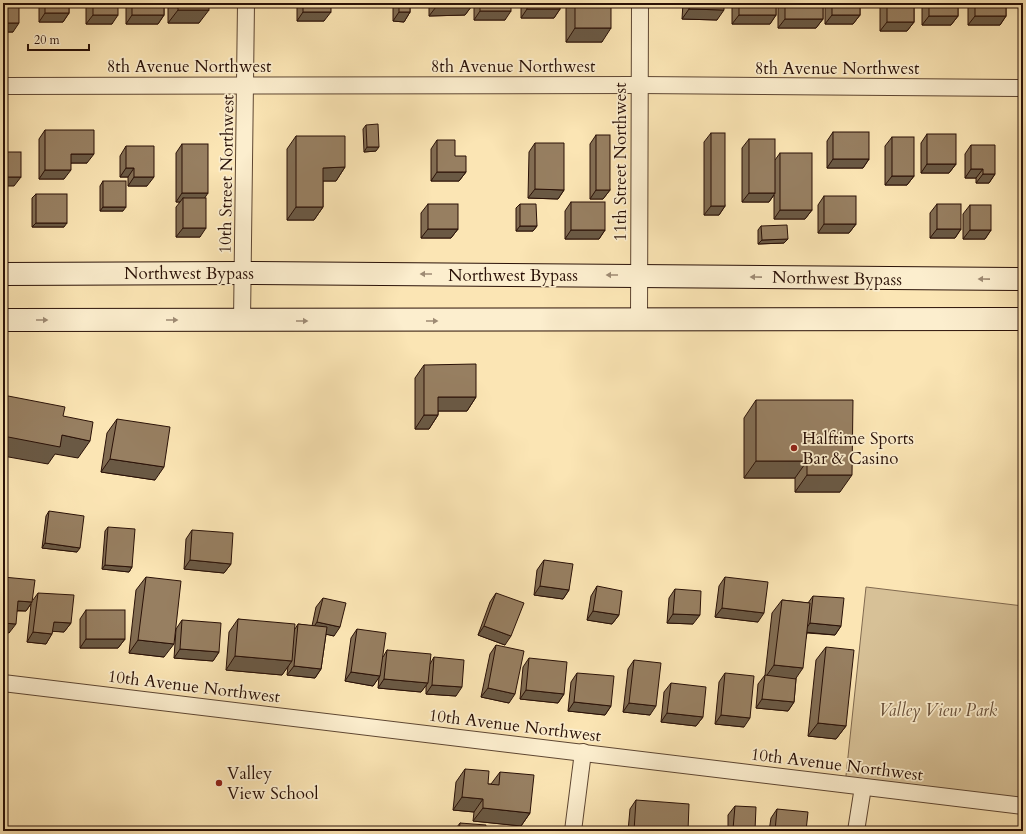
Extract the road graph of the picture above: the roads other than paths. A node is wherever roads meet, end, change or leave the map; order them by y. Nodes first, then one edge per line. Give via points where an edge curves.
1 (246, 3) edge
2 (640, 3) edge
3 (246, 85) junction
4 (3, 86) edge
5 (639, 86) junction
6 (1023, 88) edge
7 (243, 273) junction
8 (3, 274) edge
9 (639, 276) junction
10 (1023, 280) edge
11 (1023, 319) edge
12 (3, 320) edge
13 (242, 321) junction
14 (639, 321) junction
15 (3, 683) edge
16 (582, 752) junction
17 (863, 787) junction
18 (1023, 806) edge
19 (573, 831) edge
20 (856, 831) edge

1 - 3 street, 10th Street Northwest
2 - 5 street, 11th Street Northwest
3 - 4 street, 8th Avenue Northwest
3 - 5 street, 8th Avenue Northwest
3 - 7 street, 10th Street Northwest
5 - 6 street, 8th Avenue Northwest
5 - 9 street, 11th Street Northwest
7 - 8 main road, Northwest Bypass
9 -> 7 main road, Northwest Bypass
7 - 13 street, 10th Street Northwest
10 -> 9 main road, Northwest Bypass
9 - 14 street, 11th Street Northwest
11 - 14 main road
12 -> 13 main road
13 -> 14 main road
15 - 16 street, 10th Avenue Northwest
16 - 17 street, 10th Avenue Northwest
16 - 19 street
17 - 18 street, 10th Avenue Northwest
17 - 20 street

